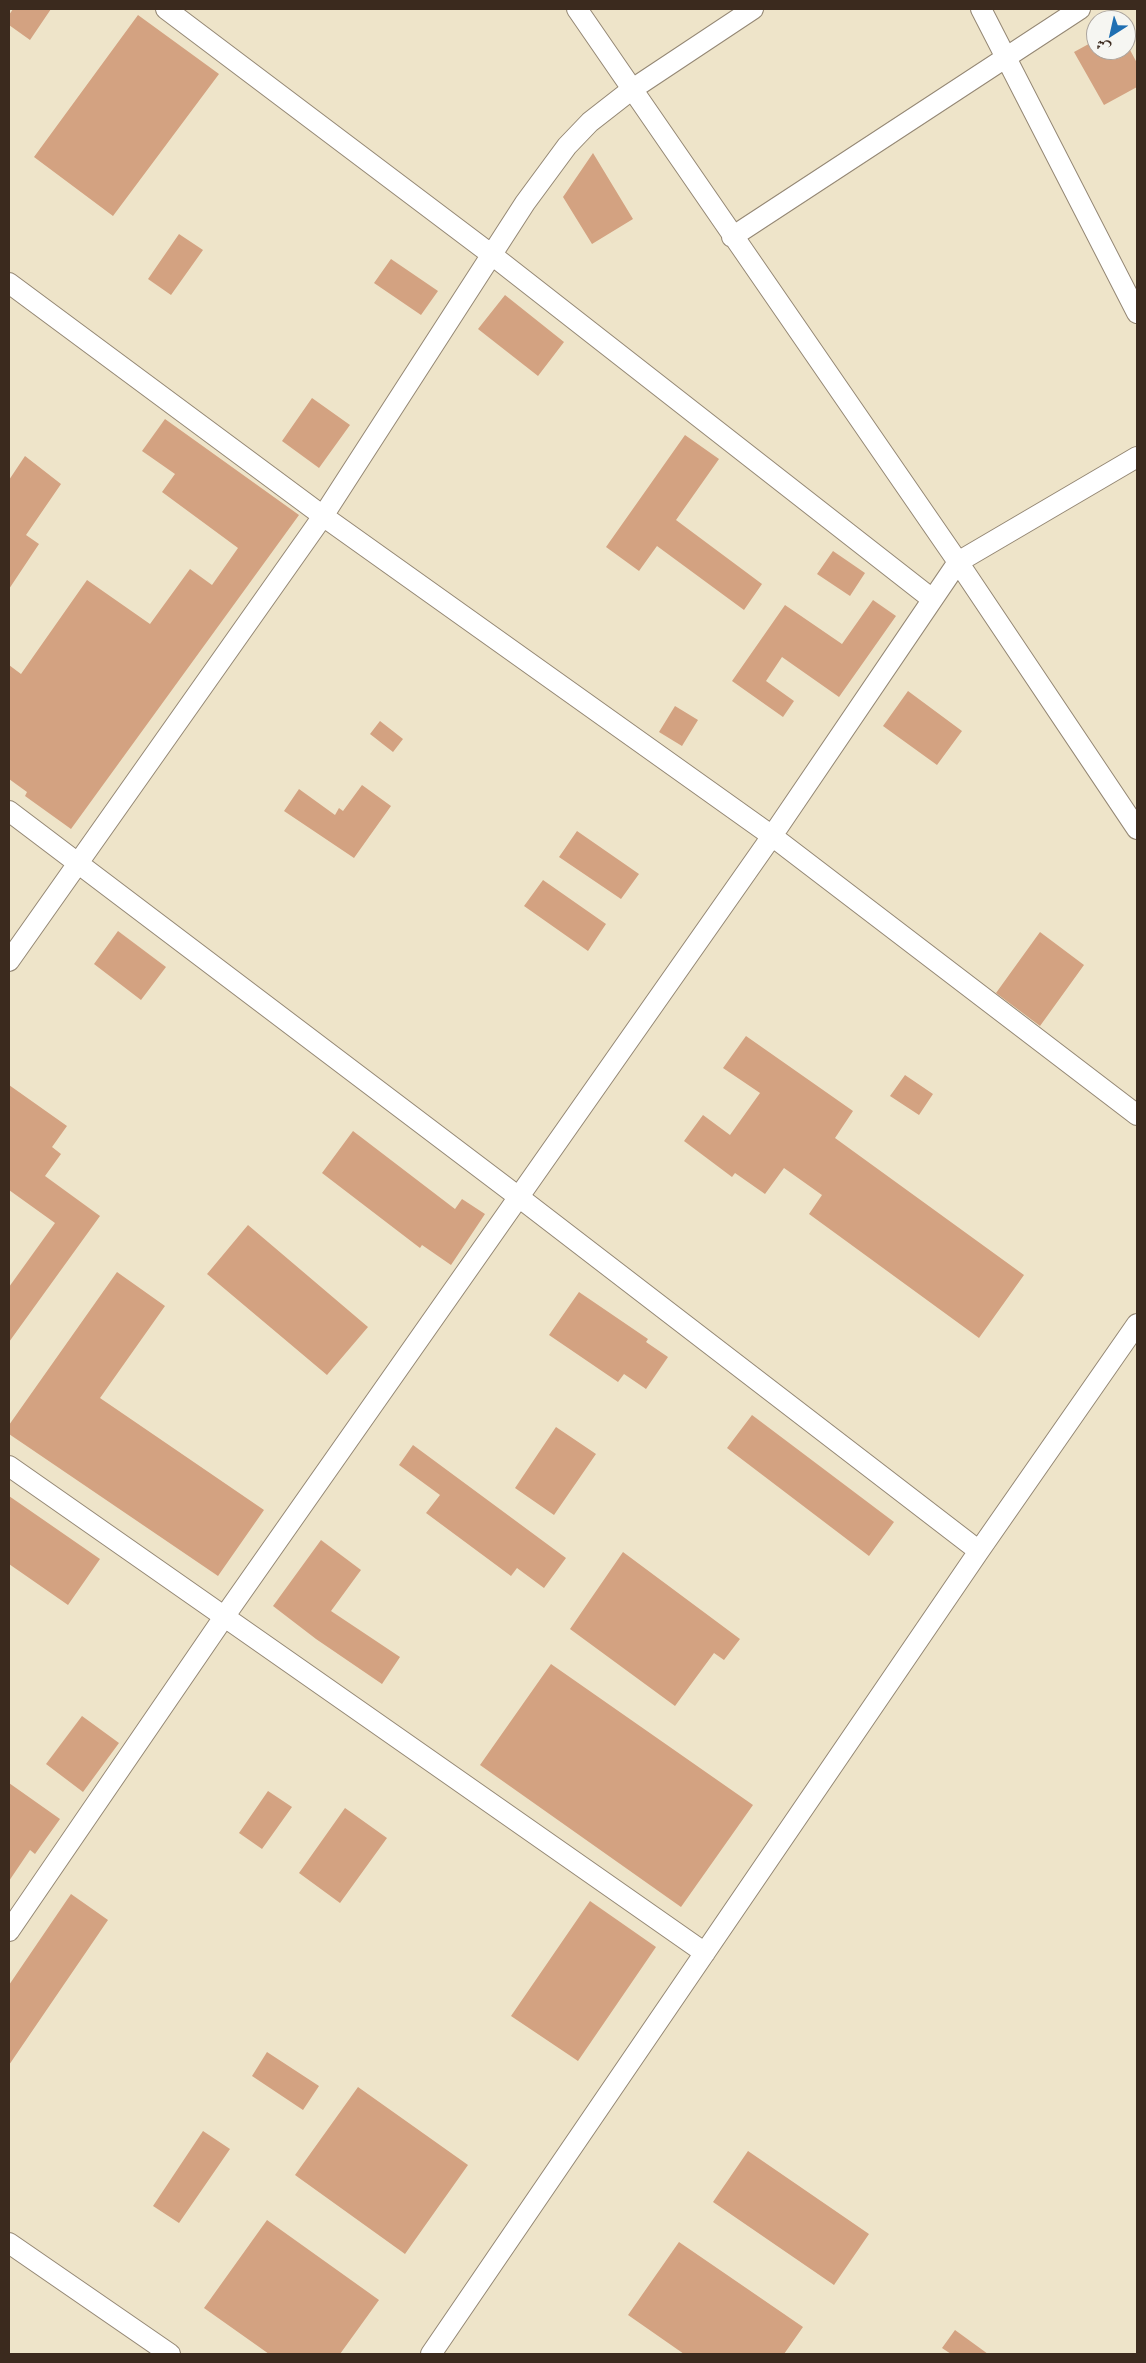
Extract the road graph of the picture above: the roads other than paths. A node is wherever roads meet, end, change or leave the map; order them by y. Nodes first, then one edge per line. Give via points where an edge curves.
1 (166, 9) edge
2 (577, 9) edge
3 (753, 9) edge
4 (981, 9) edge
5 (1080, 9) edge
6 (1006, 58) junction
7 (631, 90) junction
8 (732, 237) junction
9 (492, 255) junction
10 (9, 283) edge
11 (1137, 313) edge
12 (1137, 457) edge
13 (323, 516) junction
14 (958, 562) junction
15 (932, 599) junction
16 (9, 811) edge
17 (1137, 829) edge
18 (772, 836) junction
19 (80, 863) junction
20 (9, 961) edge
21 (1137, 1115) edge
22 (520, 1198) junction
23 (1137, 1324) edge
24 (9, 1466) edge
25 (979, 1551) junction
26 (224, 1616) junction
27 (9, 1931) edge
28 (705, 1953) junction
29 (9, 2243) edge
30 (170, 2354) edge
31 (431, 2354) edge

1 - 9 street
2 - 7 street
3 - 7 street
4 - 6 street
5 - 6 street
6 - 8 street
6 - 11 street
7 - 8 street
7 - 9 street via 590,122 567,146
8 - 14 street
9 - 13 street
9 - 15 street
10 - 13 street
12 - 14 street
13 - 18 street
13 - 19 street
14 - 15 street
14 - 17 street
15 - 18 street
16 - 19 street
18 - 21 street
18 - 22 street
19 - 20 street
19 - 22 street
22 - 25 street
22 - 26 street
23 - 25 street
24 - 26 street
25 - 28 street
26 - 27 street
26 - 28 street
28 - 31 street
29 - 30 street

